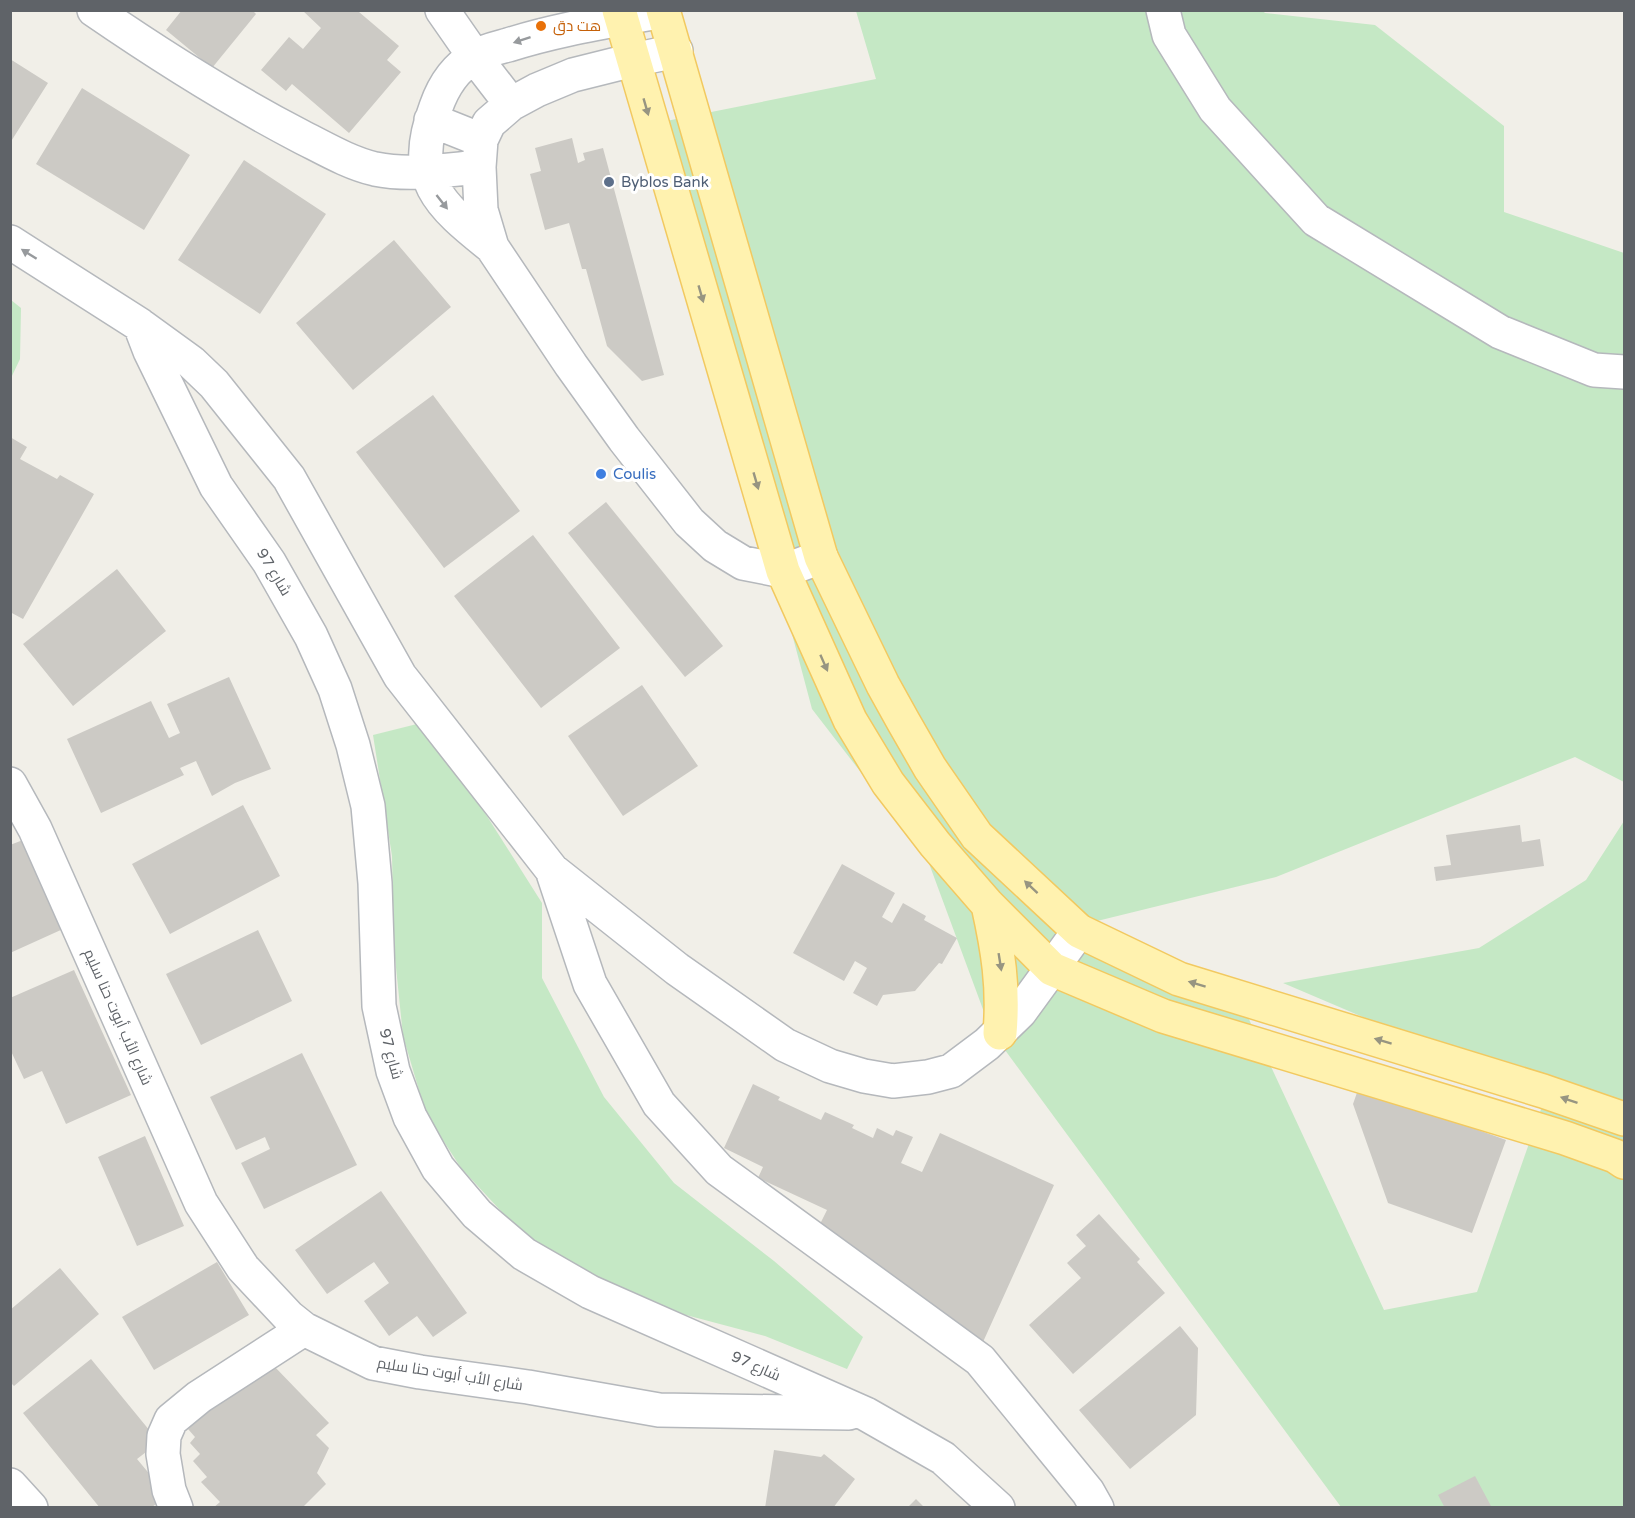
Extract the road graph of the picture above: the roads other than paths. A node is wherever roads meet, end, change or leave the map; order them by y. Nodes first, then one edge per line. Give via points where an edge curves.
1 (94, 10) edge
2 (442, 10) edge
3 (1163, 10) edge
4 (663, 11) edge
5 (620, 15) edge
6 (558, 32) junction
7 (676, 51) junction
8 (474, 57) junction
9 (633, 60) junction
10 (573, 75) junction
11 (511, 104) junction
12 (431, 120) junction
13 (480, 154) junction
14 (428, 171) junction
15 (10, 242) edge
16 (492, 247) junction
17 (10, 268) edge
18 (145, 338) junction
19 (1624, 372) edge
20 (821, 557) junction
21 (783, 571) junction
22 (10, 784) edge
23 (552, 870) junction
24 (988, 905) junction
25 (1079, 931) junction
26 (1052, 969) junction
27 (1000, 1033) junction
28 (1624, 1119) edge
29 (1624, 1162) edge
30 (304, 1329) junction
31 (866, 1414) junction
32 (176, 1508) edge
33 (998, 1508) edge
34 (1097, 1508) edge

1 - 14 street via 216,90 331,151 374,169
2 - 8 street
3 - 19 street via 1169,35 1215,109 1316,220 1500,332 1594,370
4 - 5 street
4 - 7 main road
5 - 6 street
5 - 9 main road
6 -> 8 street
6 - 10 street
7 - 9 street
7 - 20 main road
8 - 11 street
8 - 12 street via 441,92
9 - 10 street
9 -> 21 main road
10 - 11 street
11 - 13 street via 489,123
12 - 13 street
12 - 14 street via 426,143
13 - 14 street
13 - 16 street via 481,210
14 -> 16 street via 435,193 455,218
18 -> 15 street
16 - 21 street via 624,439 689,522 715,546 743,563
17 - 18 street
18 - 23 street via 214,384 289,478 400,676
18 - 31 street, شارع 97 via 216,486 269,562 311,636 335,689 354,745 368,806 379,1006 393,1071 410,1117 438,1168 477,1214 524,1254 590,1292
20 - 21 street
25 -> 20 main road via 976,836 930,768 893,703
21 -> 24 main road via 850,720 882,774 934,844
22 - 30 street, شارع الأب أبوت حنا سليم via 35,829 201,1203 243,1268
23 - 27 street via 677,969 785,1045 830,1066 893,1081 928,1077 951,1071
23 - 34 street via 590,984 659,1104 719,1170 980,1360
24 - 26 main road
24 -> 27 main road via 1001,973
25 - 26 street
28 -> 25 main road via 1179,979
26 - 27 street
26 - 29 main road via 1163,1016 1565,1138
30 - 31 street, شارع الأب أبوت حنا سليم via 373,1363 659,1410
30 - 32 street via 199,1396 171,1420 164,1436 163,1454
31 - 33 street, شارع 97 via 944,1458

